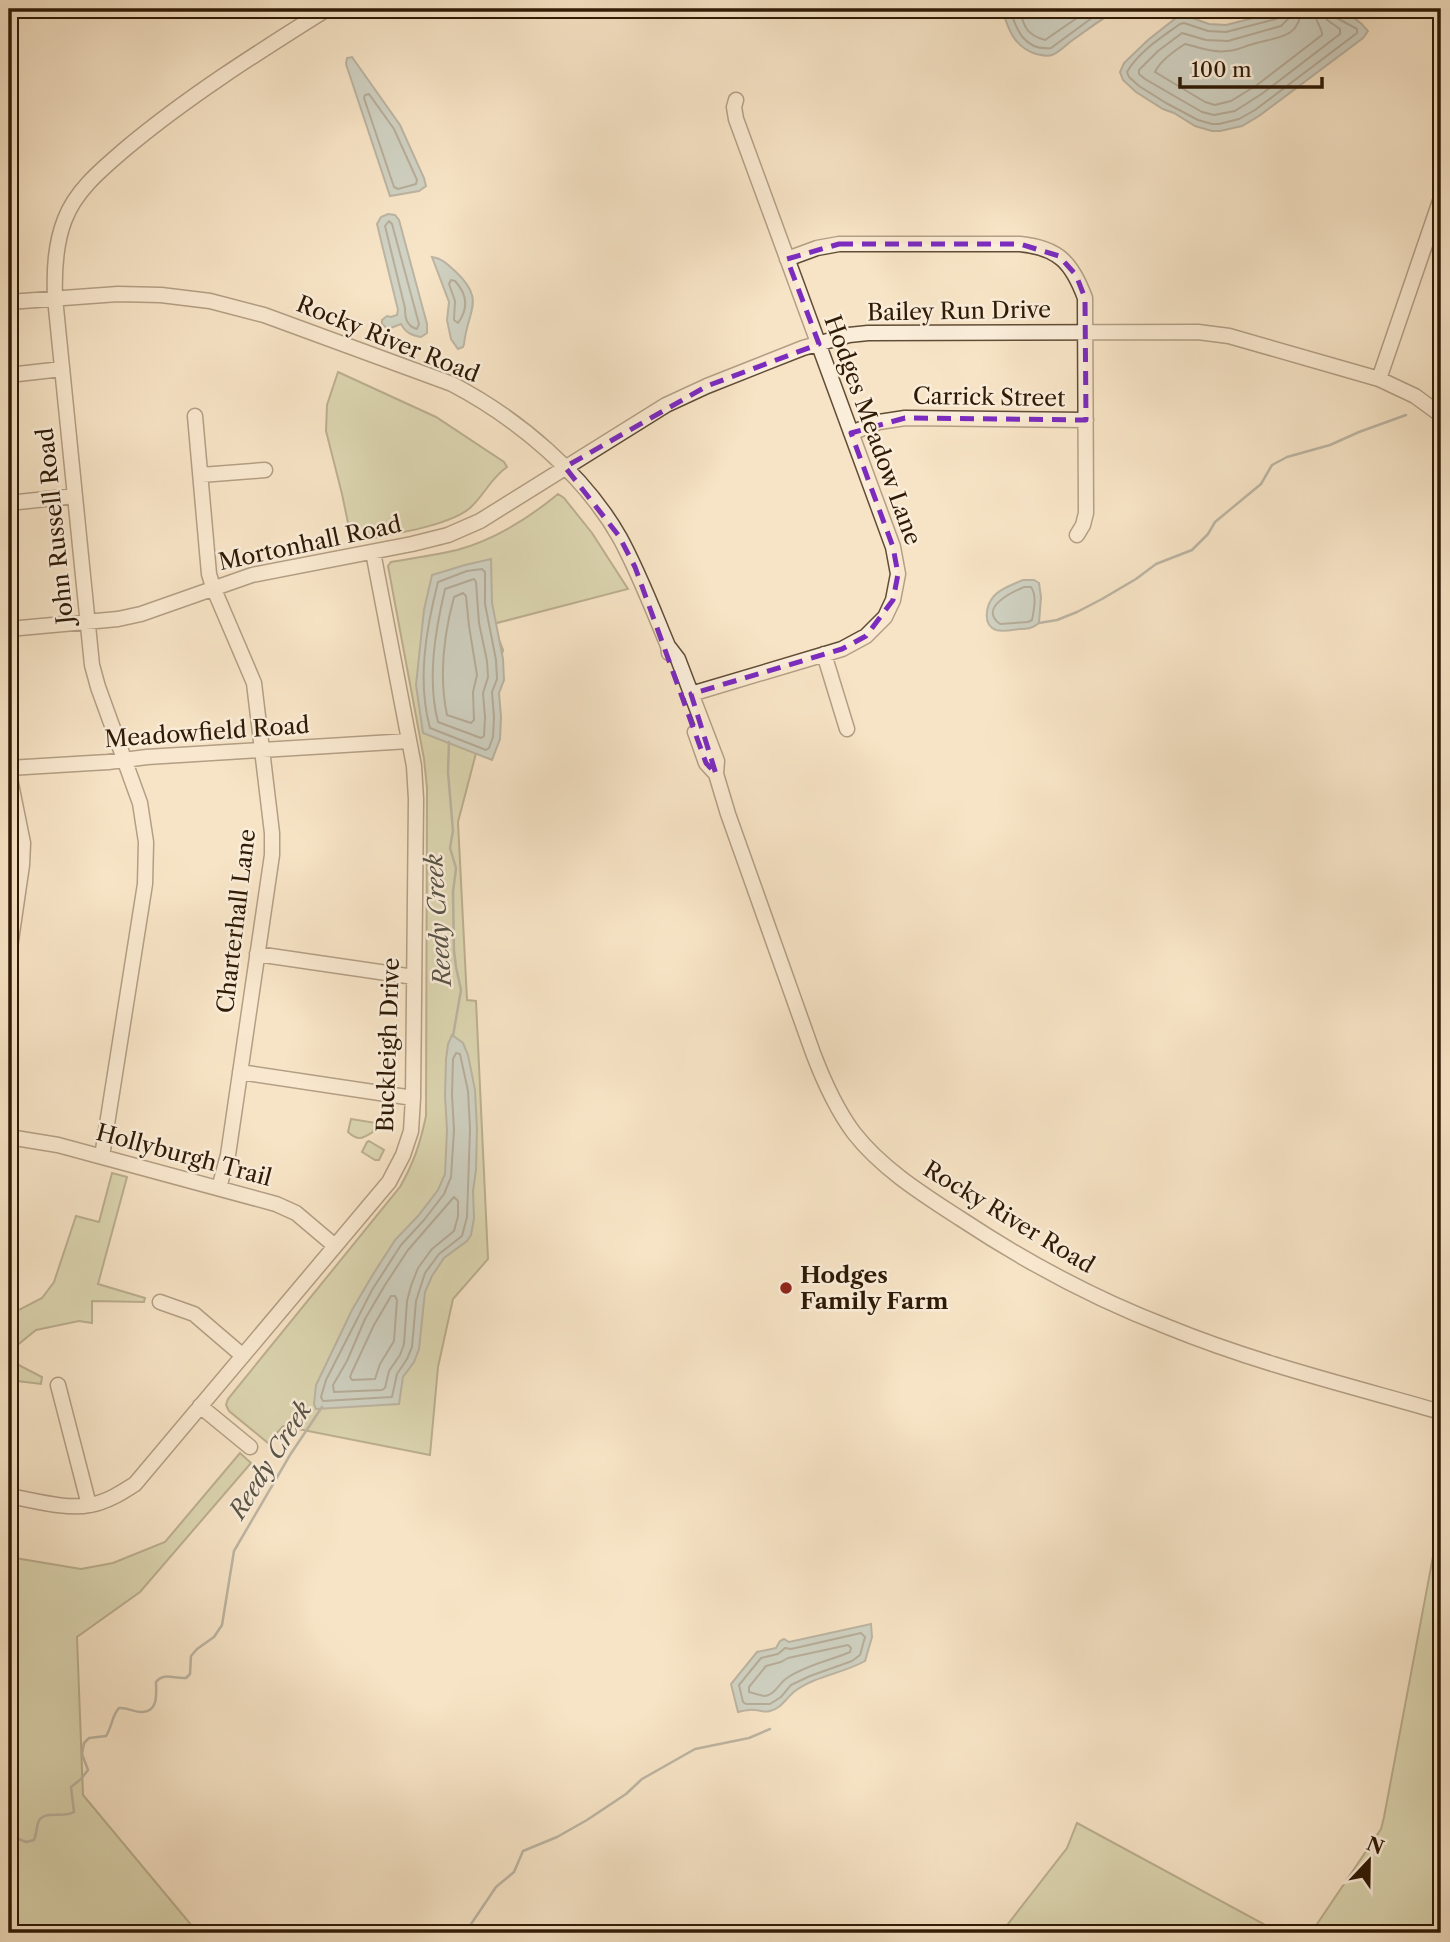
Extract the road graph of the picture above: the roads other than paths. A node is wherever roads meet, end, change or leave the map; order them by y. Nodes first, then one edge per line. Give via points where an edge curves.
1 (327, 9) edge
2 (736, 100) dead end
3 (1441, 198) edge
4 (787, 259) junction
5 (55, 298) junction
6 (9, 302) edge
7 (1086, 332) junction
8 (819, 344) junction
9 (62, 369) junction
10 (9, 375) edge
11 (1379, 379) junction
12 (195, 415) dead end
13 (1441, 415) edge
14 (1086, 420) junction
15 (851, 433) junction
16 (565, 467) junction
17 (265, 470) dead end
18 (201, 475) junction
19 (75, 496) junction
20 (9, 503) edge
21 (1077, 535) dead end
22 (373, 552) junction
23 (213, 587) junction
24 (88, 622) junction
25 (9, 629) edge
26 (668, 646) junction
27 (824, 654) junction
28 (691, 694) junction
29 (847, 729) dead end
30 (409, 741) junction
31 (261, 750) junction
32 (124, 760) junction
33 (9, 768) edge
34 (9, 774) edge
35 (716, 774) junction
36 (9, 954) edge
37 (257, 954) junction
38 (414, 977) junction
39 (240, 1072) junction
40 (413, 1098) junction
41 (9, 1137) edge
42 (102, 1156) junction
43 (219, 1188) junction
44 (335, 1246) junction
45 (160, 1302) dead end
46 (243, 1356) junction
47 (58, 1385) dead end
48 (200, 1406) junction
49 (1441, 1412) edge
50 (250, 1447) dead end
51 (9, 1496) edge
52 (89, 1505) junction

1 - 5 street, John Russell Road via 191,97 89,182 65,218 54,264
2 - 4 street, Hodges Meadow Lane via 736,119
3 - 11 street
4 - 7 street via 839,244 1037,246 1059,256 1076,275 1085,298
4 - 8 street, Hodges Meadow Lane
5 - 6 street, Rocky River Road
5 - 9 street, John Russell Road
5 - 16 street, Rocky River Road via 118,294 186,297 238,306 452,384 509,418
7 - 8 street, Bailey Run Drive via 868,333
7 - 11 street, Bailey Run Drive via 1229,336
7 - 14 street
8 - 15 street, Hodges Meadow Lane
8 - 16 street, Bailey Run Drive via 666,405
9 - 10 street
9 - 19 street, John Russell Road
11 - 13 street, Bailey Run Drive
12 - 18 street, Charterhall Lane
14 - 15 street, Carrick Street via 905,418
14 - 21 street via 1086,513
15 - 27 street, Hodges Meadow Lane via 893,547 898,574 885,617 866,636
16 - 22 street, Mortonhall Road via 480,522 448,535
16 - 26 street, Rocky River Road via 619,536
17 - 18 street
18 - 23 street, Charterhall Lane
19 - 20 street
19 - 24 street, John Russell Road
22 - 23 street, Mortonhall Road
22 - 30 street, Buckleigh Drive
23 - 24 street, Mortonhall Road via 141,614
23 - 31 street, Charterhall Lane via 254,683
24 - 25 street, Mortonhall Road
24 - 32 street, John Russell Road via 95,676
26 - 28 street, Rocky River Road
26 - 35 street, Rocky River Road via 706,763
27 - 28 street, Hodges Meadow Lane
27 - 29 street
28 - 35 street, Rocky River Road via 716,761
30 - 31 street, Meadowfield Road
30 - 38 street, Buckleigh Drive via 416,799
31 - 32 street, Meadowfield Road
31 - 37 street, Charterhall Lane via 272,856
32 - 33 street, Meadowfield Road
32 - 42 street, John Russell Road via 140,803 146,842 145,884
34 - 36 street via 23,843
35 - 49 street, Rocky River Road via 828,1091 855,1134 886,1166 1014,1252 1113,1303 1266,1362
37 - 38 street
37 - 39 street, Charterhall Lane
38 - 40 street, Buckleigh Drive
39 - 40 street
39 - 43 street, Charterhall Lane
40 - 44 street, Buckleigh Drive via 404,1155 389,1182
41 - 42 street, Hollyburgh Trail
42 - 43 street, Hollyburgh Trail
43 - 44 street, Hollyburgh Trail via 296,1213
44 - 46 street, Buckleigh Drive
45 - 46 street via 194,1314
46 - 48 street, Buckleigh Drive
47 - 52 street
48 - 50 street
48 - 52 street, Buckleigh Drive via 135,1484
51 - 52 street, Buckleigh Drive

